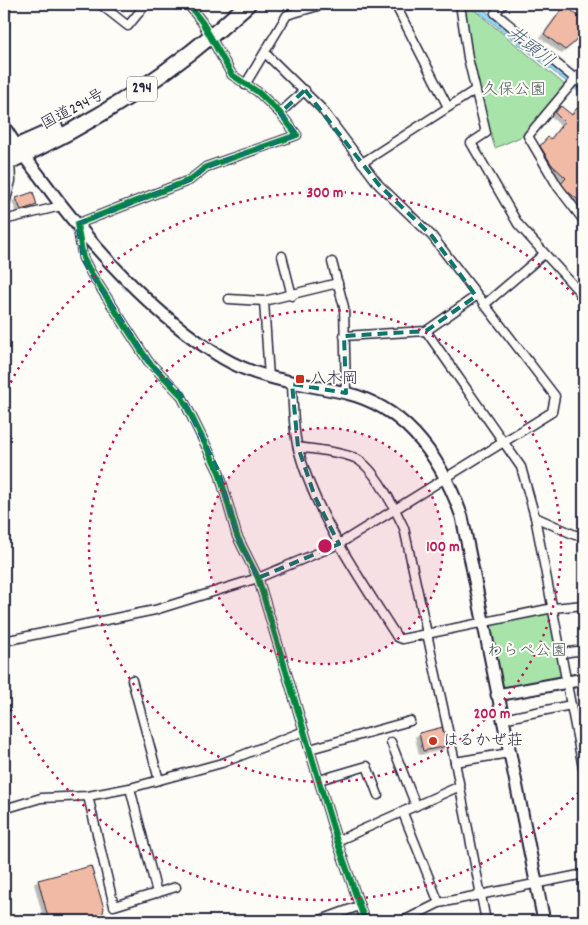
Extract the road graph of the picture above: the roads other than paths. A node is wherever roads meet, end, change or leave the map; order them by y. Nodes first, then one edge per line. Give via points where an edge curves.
1 (6, 4) edge
2 (100, 4) edge
3 (146, 4) edge
4 (188, 4) edge
5 (234, 4) edge
6 (248, 4) edge
7 (324, 4) edge
8 (395, 4) edge
9 (460, 4) edge
10 (503, 4) edge
11 (4, 28) edge
12 (209, 34) junction
13 (264, 52) junction
14 (584, 69) edge
15 (576, 79) junction
16 (245, 85) junction
17 (584, 86) edge
18 (305, 90) junction
19 (475, 90) junction
20 (448, 107) junction
21 (280, 113) junction
22 (4, 126) edge
23 (12, 156) edge
24 (362, 163) junction
25 (61, 206) junction
26 (4, 207) edge
27 (4, 220) edge
28 (584, 221) edge
29 (76, 224) junction
30 (544, 254) junction
31 (282, 256) dead end
32 (332, 262) dead end
33 (338, 284) junction
34 (292, 296) junction
35 (476, 296) junction
36 (584, 297) edge
37 (229, 299) dead end
38 (264, 301) junction
39 (484, 305) junction
40 (426, 331) junction
41 (344, 336) junction
42 (269, 378) junction
43 (292, 384) junction
44 (346, 393) junction
45 (505, 442) junction
46 (298, 447) junction
47 (444, 479) junction
48 (396, 509) junction
49 (535, 517) junction
50 (584, 535) edge
51 (339, 544) junction
52 (258, 578) junction
53 (584, 605) edge
54 (553, 608) junction
55 (484, 622) junction
56 (427, 634) junction
57 (4, 641) edge
58 (584, 650) edge
59 (562, 653) junction
60 (584, 679) edge
61 (132, 680) dead end
62 (567, 682) junction
63 (497, 695) junction
64 (571, 705) junction
65 (502, 719) junction
66 (410, 721) dead end
67 (304, 731) junction
68 (391, 742) dead end
69 (310, 749) junction
70 (509, 753) junction
71 (455, 762) junction
72 (584, 773) edge
73 (159, 780) junction
74 (319, 780) junction
75 (460, 786) junction
76 (130, 788) junction
77 (378, 795) dead end
78 (88, 796) junction
79 (416, 806) junction
80 (4, 810) edge
81 (403, 813) junction
82 (337, 841) junction
83 (584, 874) edge
84 (536, 883) junction
85 (176, 887) dead end
86 (156, 893) junction
87 (480, 895) junction
88 (439, 903) junction
89 (359, 906) junction
90 (318, 921) edge
91 (365, 921) edge
92 (402, 921) edge
93 (486, 921) edge
94 (544, 921) edge

1 - 11 street
2 - 3 street via 128,26
4 - 12 street
5 - 12 highway, 国道294号 / 294
6 - 12 highway, 国道294号 / 294
7 - 13 street via 287,15
8 - 20 street
9 - 19 street
10 - 15 street via 495,13
12 - 16 street via 232,76
12 - 23 highway, 国道294号 / 294 via 115,107
13 - 16 street
13 - 18 street
14 - 15 street
15 - 17 street
15 - 28 street via 528,136 558,187
16 - 21 street via 258,92
18 - 21 street
18 - 24 street
19 - 20 street
19 - 30 street via 486,133 471,143 518,224
20 - 24 street
21 - 29 street via 297,136 206,167 190,180
22 - 23 street
23 - 25 street
23 - 26 street
24 - 35 street via 379,185 432,236
25 - 27 street
25 - 29 street
29 - 42 street via 143,297 174,325 243,369
29 - 52 street via 83,258 90,273 148,361 185,404 219,472 237,536
30 - 36 street
30 - 39 street
31 - 34 street
32 - 33 street
33 - 34 street
33 - 41 street via 344,307
34 - 38 street
35 - 39 street
35 - 40 street
37 - 38 street
38 - 42 street
39 - 45 street via 555,396 552,412
40 - 41 street
40 - 45 street
41 - 44 street
42 - 43 street
43 - 44 street
43 - 46 street
44 - 47 street via 381,405 406,423 427,449
45 - 47 street
45 - 49 street via 521,467
46 - 48 street via 357,459 371,471
46 - 51 street via 315,497
47 - 48 street
47 - 55 street via 462,518
48 - 51 street
48 - 56 street via 408,542
49 - 50 street via 575,535
49 - 54 street
51 - 52 street
51 - 56 street via 397,637
52 - 57 street via 155,610
52 - 67 street
53 - 54 street
54 - 55 street
54 - 59 street
55 - 56 street
55 - 63 street
56 - 71 street
58 - 59 street
59 - 62 street
60 - 62 street
61 - 73 street
62 - 63 street
62 - 64 street
63 - 65 street
64 - 65 street
64 - 72 street
65 - 70 street
66 - 69 street
67 - 69 street
67 - 73 street via 222,762
68 - 79 street
69 - 74 street
70 - 71 street
70 - 84 street
71 - 75 street
73 - 76 street
74 - 77 street via 367,766
74 - 82 street
75 - 79 street
75 - 87 street
76 - 78 street
76 - 86 street
78 - 80 street via 41,798
78 - 86 street via 114,906
79 - 81 street
81 - 82 street
81 - 88 street
82 - 89 street
83 - 84 street
84 - 87 street
84 - 94 street
85 - 86 street
87 - 88 street
87 - 93 street
88 - 92 street
89 - 90 street
89 - 91 street

